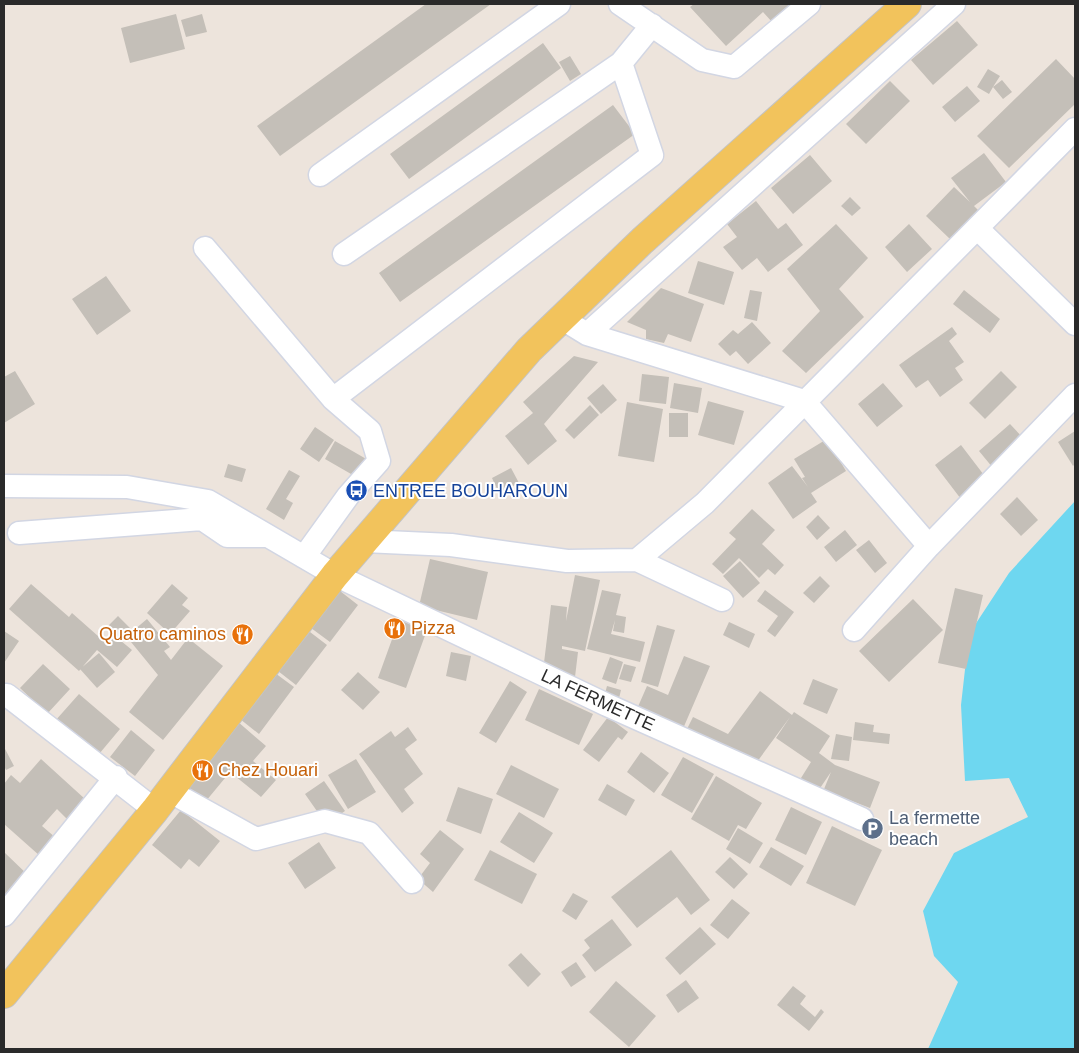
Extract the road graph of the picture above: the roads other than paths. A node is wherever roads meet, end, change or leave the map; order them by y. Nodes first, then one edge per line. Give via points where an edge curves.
1 (559, 4) edge
2 (620, 4) edge
3 (809, 4) edge
4 (907, 4) edge
5 (954, 4) edge
6 (652, 25) junction
7 (622, 63) junction
8 (1073, 136) edge
9 (320, 175) dead end
10 (977, 228) junction
11 (205, 248) dead end
12 (344, 254) dead end
13 (561, 318) junction
14 (1075, 324) edge
15 (587, 334) junction
16 (1075, 396) edge
17 (333, 399) junction
18 (804, 401) junction
19 (4, 486) edge
20 (19, 533) dead end
21 (269, 536) junction
22 (364, 541) junction
23 (929, 546) junction
24 (304, 557) junction
25 (637, 560) junction
26 (335, 575) junction
27 (722, 600) dead end
28 (854, 630) dead end
29 (4, 695) edge
30 (116, 778) junction
31 (162, 800) junction
32 (862, 819) dead end
33 (412, 882) dead end
34 (4, 915) edge
35 (4, 994) edge

1 - 9 street
2 - 6 street
3 - 6 street via 734,67 702,60
4 - 13 main road via 649,234
5 - 15 street
6 - 7 street
7 - 12 street
7 - 17 street via 652,155
8 - 10 street
10 - 14 street
10 - 18 street
11 - 17 street
13 - 15 street
13 - 22 main road via 529,350
15 - 18 street
16 - 23 street
17 - 24 street via 370,430 380,461 348,496
18 - 23 street
18 - 25 street via 705,503
19 - 21 street, LA FERMETTE via 127,487 208,501
20 - 21 street via 202,519 227,536
21 - 24 street, LA FERMETTE
22 - 25 street via 451,545 567,562
22 - 26 main road
23 - 28 street
24 - 26 street, LA FERMETTE
25 - 27 street
26 - 31 main road
26 - 32 street, LA FERMETTE via 607,705
29 - 30 street
30 - 31 street
30 - 34 street
31 - 33 street via 256,839 325,821 369,833
31 - 35 main road

